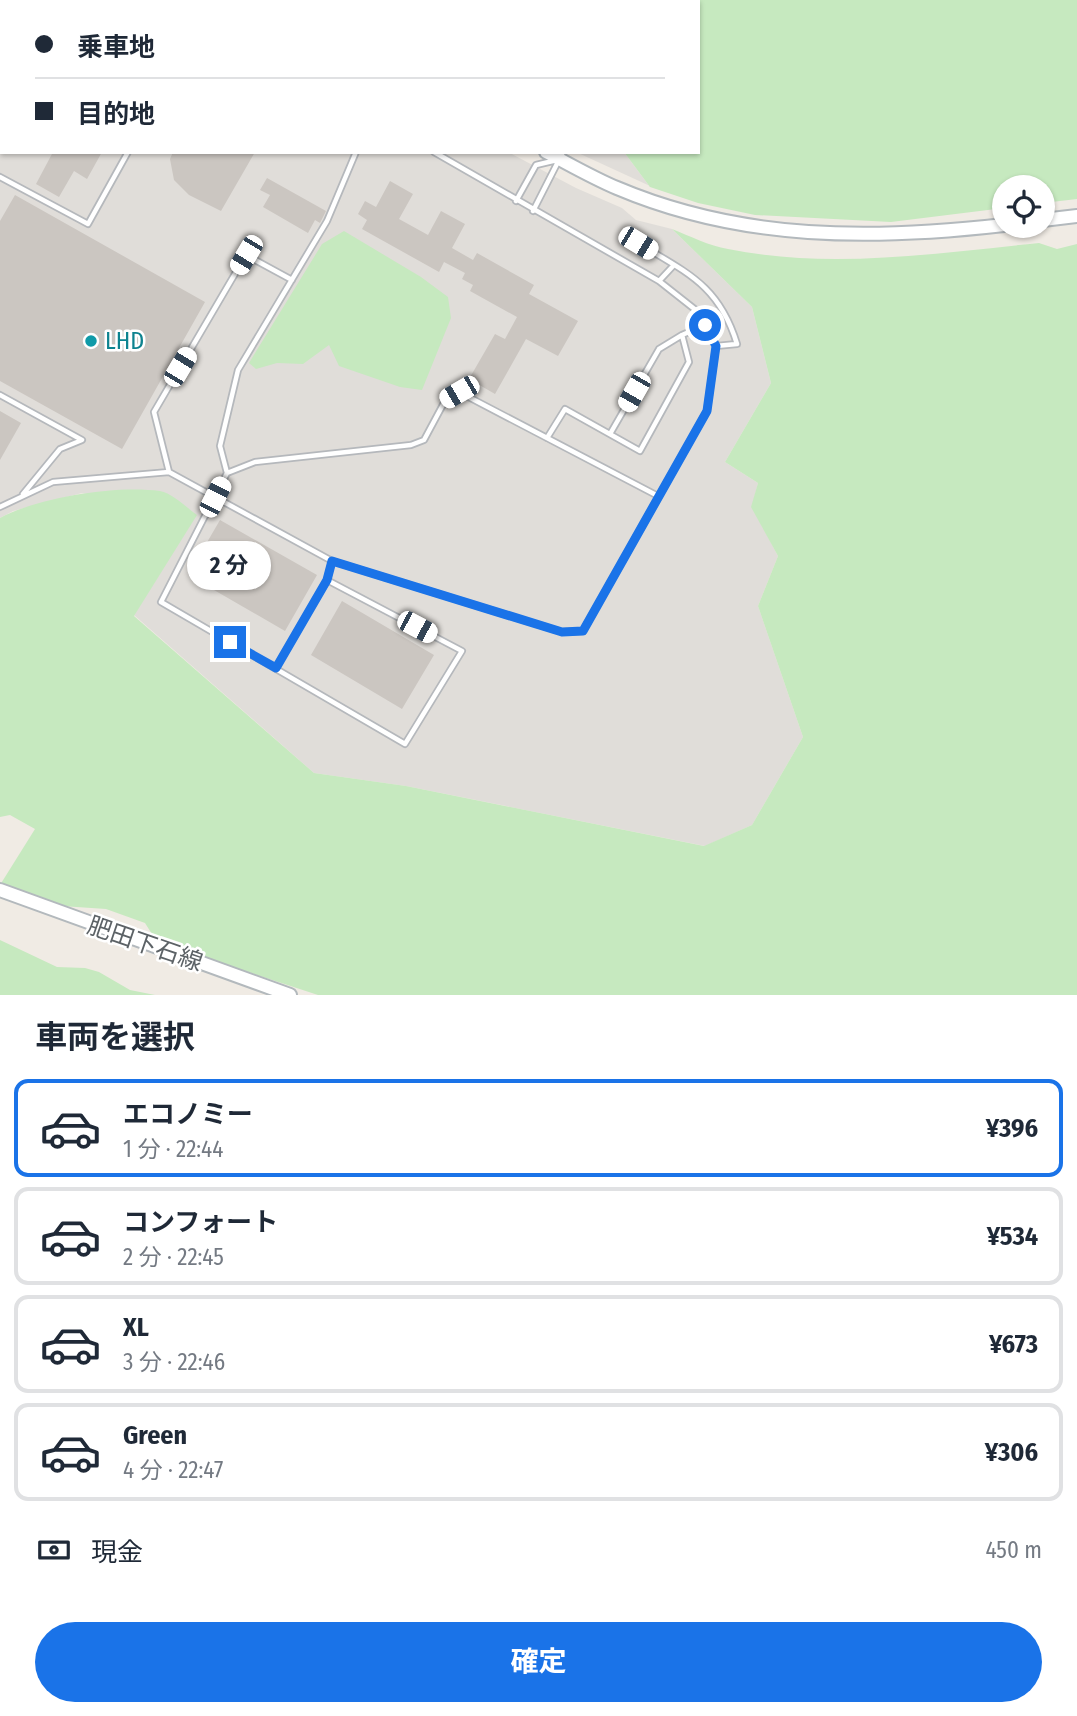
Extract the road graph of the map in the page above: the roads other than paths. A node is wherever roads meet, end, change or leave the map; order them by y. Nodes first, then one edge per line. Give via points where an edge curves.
1 (127, 154) edge
2 (355, 154) edge
3 (437, 154) edge
4 (562, 156) edge
5 (0, 177) edge
6 (516, 201) junction
7 (533, 211) junction
8 (1077, 216) edge
9 (1055, 219) edge
10 (992, 226) edge
11 (638, 243) dead end
12 (674, 265) junction
13 (292, 280) junction
14 (659, 281) junction
15 (705, 325) junction
16 (682, 335) junction
17 (716, 346) junction
18 (0, 395) edge
19 (610, 434) junction
20 (547, 438) junction
21 (169, 472) junction
22 (227, 473) junction
23 (22, 495) junction
24 (658, 496) junction
25 (215, 497) junction
26 (0, 507) edge
27 (332, 561) junction
28 (327, 580) junction
29 (276, 668) junction
30 (0, 890) edge
31 (290, 995) edge

1 - 5 lane via 88,224
2 - 13 lane via 327,221
3 - 6 lane
4 - 6 lane via 536,165
4 - 7 lane
4 - 10 street via 615,188 670,208 749,226 816,235 887,235
6 - 7 lane
7 - 14 lane
8 - 9 street
11 - 12 lane
12 - 14 lane
12 - 17 lane via 700,281 728,316 737,344
13 - 21 lane via 246,255 154,412
13 - 22 lane via 238,370 219,446
14 - 15 lane via 697,311
15 - 16 lane
15 - 17 lane
16 - 19 lane via 659,349
16 - 19 lane via 689,362 640,451
17 - 24 lane via 707,411
18 - 23 lane via 82,440 60,449
19 - 20 lane via 565,409
20 - 22 lane via 459,392 446,399 424,440 411,445 255,462
20 - 24 lane
21 - 23 lane via 53,482
21 - 25 lane
22 - 25 lane
23 - 26 lane
24 - 27 lane via 583,631 562,632
25 - 27 lane
25 - 29 lane via 161,603
27 - 28 lane
28 - 29 lane
28 - 29 lane via 462,651 405,744
30 - 31 street, 肥田下石線

